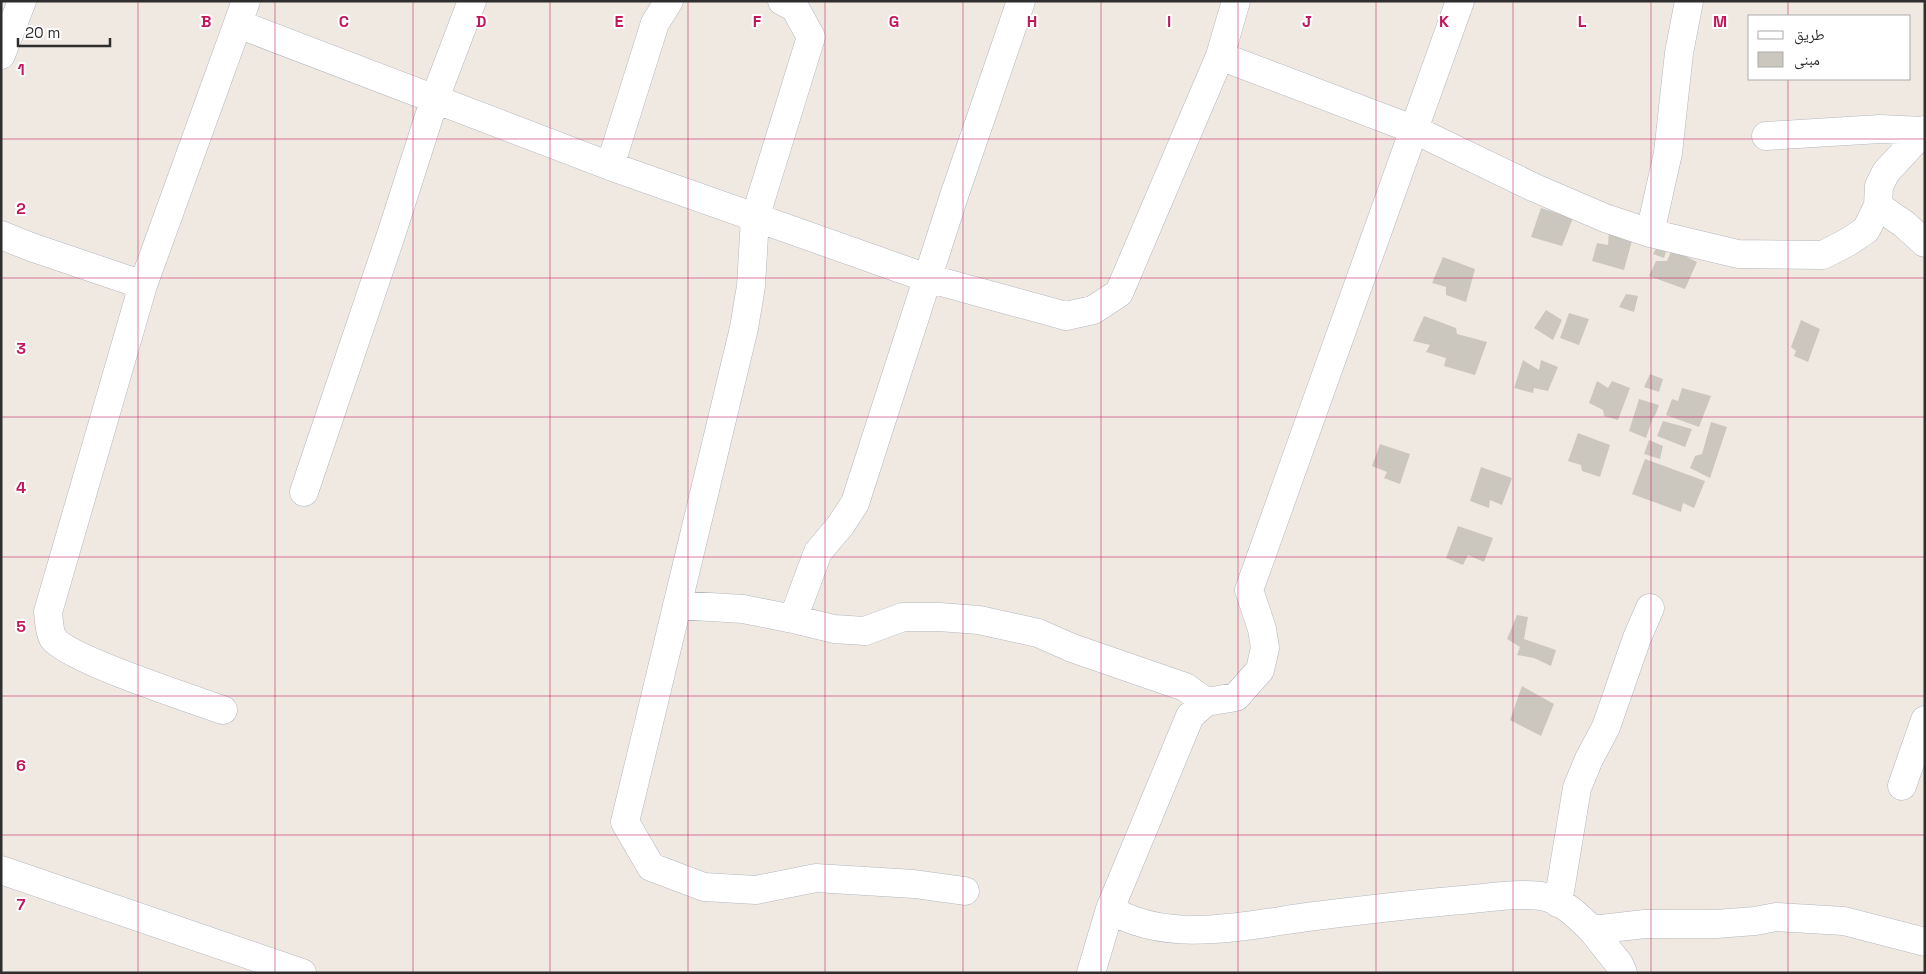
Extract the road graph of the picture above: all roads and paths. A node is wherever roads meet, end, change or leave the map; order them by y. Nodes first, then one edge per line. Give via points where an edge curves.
1 (22, 1) edge
2 (472, 1) edge
3 (669, 1) edge
4 (782, 1) edge
5 (1021, 1) edge
6 (1236, 1) edge
7 (1460, 1) edge
8 (1689, 1) edge
9 (242, 12) edge
10 (1, 55) edge
11 (1220, 56) junction
12 (435, 98) junction
13 (1415, 130) junction
14 (1924, 130) edge
15 (1766, 136) dead end
16 (610, 166) junction
17 (1878, 206) junction
18 (755, 218) junction
19 (1650, 233) junction
20 (1, 235) edge
21 (1925, 243) edge
22 (928, 278) junction
23 (143, 285) junction
24 (304, 492) dead end
25 (677, 605) junction
26 (1650, 608) dead end
27 (793, 618) junction
28 (1206, 702) junction
29 (223, 710) dead end
30 (1925, 720) edge
31 (1902, 786) dead end
32 (1, 870) edge
33 (965, 891) dead end
34 (1558, 903) junction
35 (1110, 909) junction
36 (1592, 930) junction
37 (1925, 942) edge
38 (302, 973) edge
39 (1091, 973) edge
40 (1624, 973) edge

1 - 10 street
2 - 12 street
3 - 16 street via 655,23
4 - 18 street via 796,8 811,36
5 - 22 street
6 - 11 street
7 - 13 street
8 - 19 street via 1668,153
9 - 12 street
9 - 23 street
11 - 13 street
11 - 22 street via 1119,293 1093,310 1066,316
12 - 16 street
12 - 24 street
13 - 19 street via 1535,188
13 - 28 street via 1249,590 1265,648 1260,670 1236,697
14 - 15 street via 1880,129
14 - 17 street via 1886,172 1879,186
16 - 18 street
17 - 19 street via 1866,230 1823,255 1738,254
17 - 21 street
18 - 22 street
18 - 25 street via 751,286 744,328
20 - 23 street
22 - 27 street via 855,503 818,552
23 - 29 street via 48,612 52,638 67,650 101,665
25 - 27 street via 743,609
25 - 33 street via 625,822 652,867 704,887 756,890 816,878 905,883
26 - 34 street via 1606,727 1578,788
27 - 28 street via 834,629 865,631 903,617 979,620 1038,633 1185,687
28 - 35 street via 1190,716
30 - 31 street
32 - 38 street
34 - 35 street via 1546,898 1508,896 1206,931 1146,926 1125,919
34 - 36 street
35 - 39 street
36 - 37 street via 1645,924 1745,922 1776,917 1844,921
36 - 40 street

